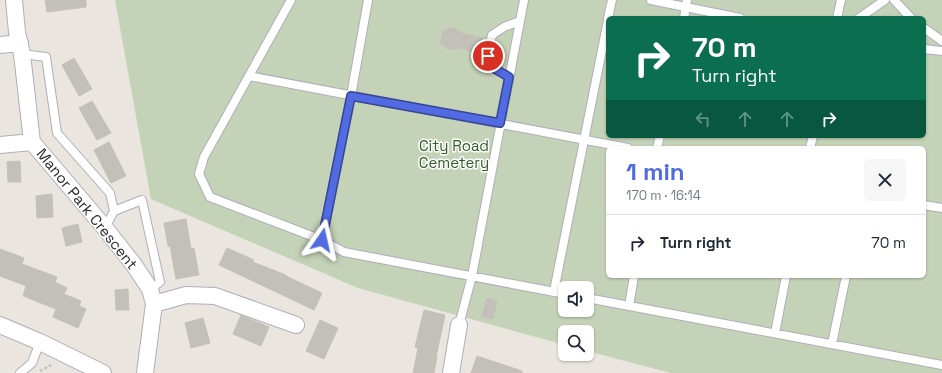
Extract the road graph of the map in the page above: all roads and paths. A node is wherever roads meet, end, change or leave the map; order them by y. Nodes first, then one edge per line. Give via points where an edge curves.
1 (14, 0) edge
2 (291, 0) edge
3 (368, 0) edge
4 (524, 0) edge
5 (612, 0) edge
6 (651, 0) edge
7 (841, 0) edge
8 (885, 0) edge
9 (894, 0) edge
10 (687, 4) edge
11 (609, 16) edge
12 (684, 16) edge
13 (732, 16) edge
14 (837, 16) edge
15 (862, 16) edge
16 (909, 16) edge
17 (520, 21) junction
18 (606, 29) edge
19 (926, 29) edge
20 (942, 41) edge
21 (0, 45) edge
22 (21, 48) junction
23 (926, 49) edge
24 (942, 51) edge
25 (249, 76) junction
26 (509, 77) junction
27 (351, 96) junction
28 (500, 123) junction
29 (584, 140) junction
30 (32, 142) junction
31 (0, 145) edge
32 (617, 146) edge
33 (926, 205) edge
34 (942, 208) edge
35 (114, 211) junction
36 (105, 228) junction
37 (322, 240) junction
38 (472, 276) junction
39 (634, 278) edge
40 (786, 278) edge
41 (846, 278) edge
42 (554, 292) junction
43 (558, 293) edge
44 (152, 297) junction
45 (594, 299) edge
46 (629, 306) junction
47 (0, 325) edge
48 (296, 325) dead end
49 (460, 325) joint
50 (775, 333) junction
51 (40, 342) junction
52 (832, 344) junction
53 (942, 365) edge
54 (20, 373) edge
55 (103, 373) edge
56 (145, 373) edge
57 (451, 373) edge

1 - 22 street, Manor Park Crescent
2 - 25 lane
3 - 27 lane
4 - 17 lane
5 - 11 lane
6 - 10 lane
7 - 14 lane
8 - 15 lane
9 - 16 lane
10 - 12 lane
10 - 13 lane
17 - 26 lane
17 - 26 lane via 504,27 492,36 488,56 495,69
18 - 29 lane
19 - 20 lane
21 - 22 street
22 - 30 street, Manor Park Crescent
22 - 35 lane via 46,57 57,133 110,193
23 - 24 lane
25 - 27 lane
25 - 37 lane via 204,157 199,174 210,197
26 - 28 lane
27 - 28 lane
27 - 37 lane
28 - 29 lane
28 - 38 lane
29 - 32 lane
29 - 42 lane
30 - 31 street
30 - 36 street, Manor Park Crescent
33 - 34 lane
35 - 36 lane
35 - 44 lane via 142,200 160,282
36 - 44 street, Manor Park Crescent via 134,265
37 - 38 lane via 344,252
38 - 42 lane
38 - 49 lane
39 - 46 lane
40 - 50 lane
41 - 52 lane
42 - 43 lane
44 - 48 street via 215,296
44 - 56 street
45 - 46 lane
46 - 50 lane
47 - 51 street
49 - 57 street
50 - 52 lane
51 - 54 lane via 32,363
51 - 55 street
52 - 53 lane

